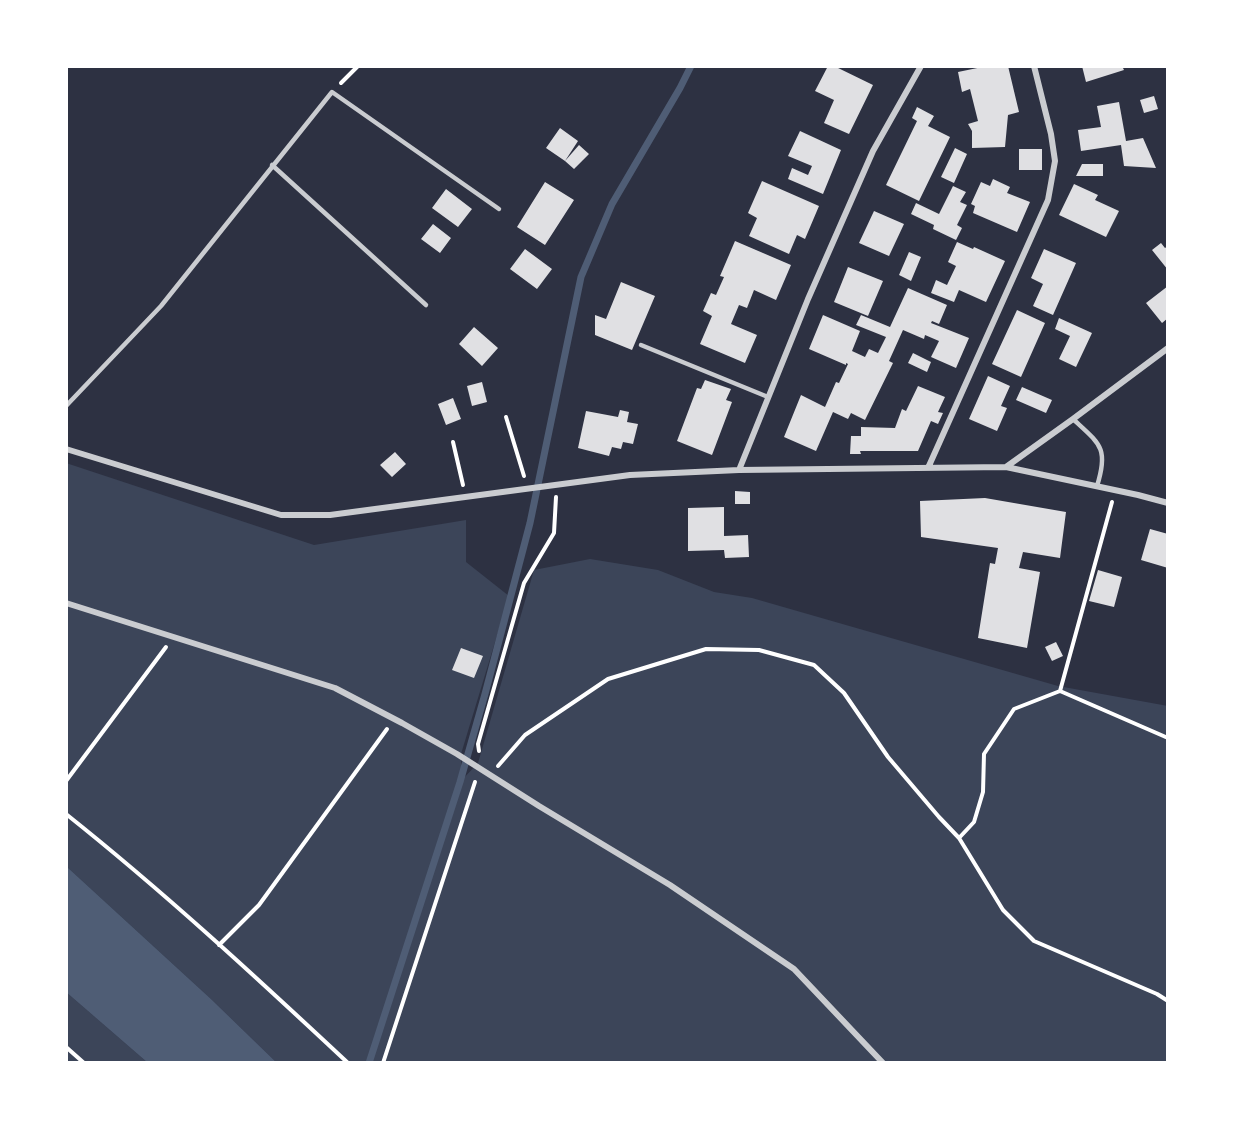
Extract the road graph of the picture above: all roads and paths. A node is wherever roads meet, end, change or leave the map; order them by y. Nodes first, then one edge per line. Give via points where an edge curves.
1 (358, 66) edge
2 (921, 66) edge
3 (1034, 66) edge
4 (332, 92) junction
5 (272, 165) junction
6 (499, 209) dead end
7 (426, 305) dead end
8 (641, 345) dead end
9 (1168, 348) edge
10 (768, 397) junction
11 (66, 406) edge
12 (506, 417) dead end
13 (1074, 419) junction
14 (453, 442) dead end
15 (66, 449) edge
16 (1006, 467) junction
17 (928, 468) junction
18 (739, 470) junction
19 (555, 484) junction
20 (1097, 486) junction
21 (528, 488) junction
22 (1116, 490) junction
23 (466, 496) junction
24 (1168, 503) edge
25 (66, 603) edge
26 (173, 637) junction
27 (1060, 691) junction
28 (395, 719) junction
29 (1168, 738) edge
30 (477, 767) junction
31 (490, 776) junction
32 (66, 781) edge
33 (66, 814) edge
34 (959, 838) junction
35 (219, 945) junction
36 (1168, 1001) edge
37 (66, 1047) edge
38 (84, 1063) edge
39 (348, 1063) edge
40 (383, 1063) edge
41 (883, 1063) edge

1 - 4 path
2 - 10 street via 873,151
3 - 17 street via 1055,161 1048,200
4 - 5 lane
4 - 6 lane
5 - 7 lane
5 - 11 lane via 161,306
8 - 10 lane
9 - 13 street
10 - 18 street
12 - 21 path
13 - 16 street
13 - 20 lane via 1099,442 1104,466
14 - 23 path
15 - 23 street via 281,515 330,515
16 - 17 street
16 - 20 street
17 - 18 street
18 - 19 street via 630,475
19 - 21 street
19 - 30 path via 554,534 524,583 478,744
20 - 22 street
21 - 23 street
22 - 24 street
22 - 27 path
25 - 26 street
26 - 28 street via 335,688
26 - 32 path
27 - 29 path
27 - 34 path via 1014,709 984,754 983,792 974,822
28 - 30 street
28 - 35 path via 259,905
30 - 31 street
30 - 40 path
31 - 34 path via 525,735 608,679 706,649 759,650 814,665 844,693 888,758
31 - 41 street via 670,885 794,969
33 - 35 path
34 - 36 path via 1004,910 1034,941
35 - 39 path
37 - 38 path

